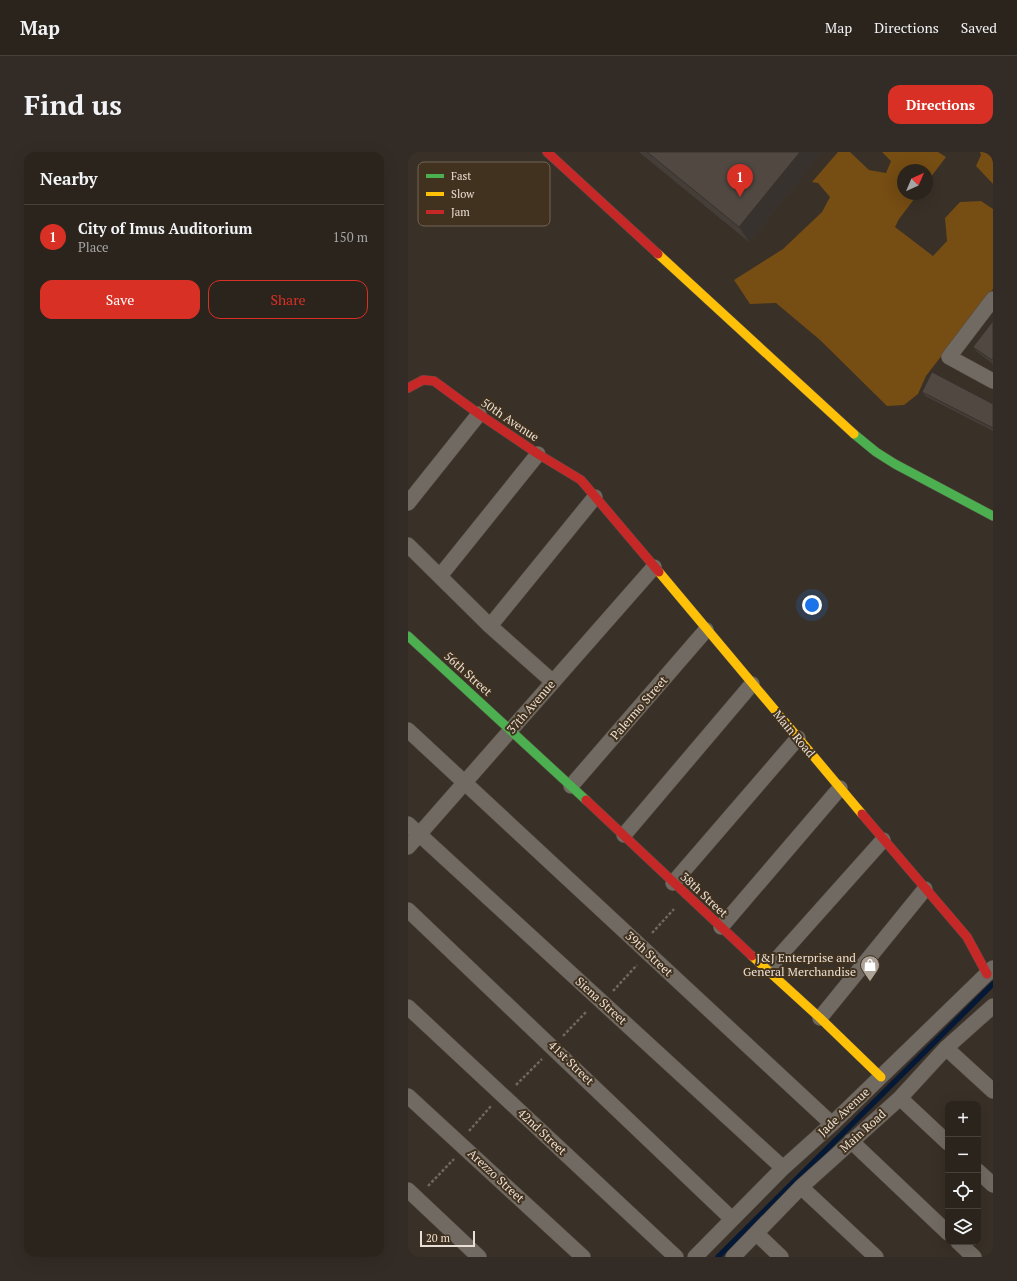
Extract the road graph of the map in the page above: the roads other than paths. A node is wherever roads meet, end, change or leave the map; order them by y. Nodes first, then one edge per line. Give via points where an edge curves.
1 (547, 152) edge
2 (993, 299) edge
3 (993, 381) edge
4 (408, 388) edge
5 (479, 414) junction
6 (538, 454) junction
7 (595, 497) junction
8 (408, 503) edge
9 (993, 516) edge
10 (408, 545) edge
11 (654, 567) junction
12 (440, 576) junction
13 (490, 626) junction
14 (706, 630) junction
15 (408, 636) edge
16 (553, 682) junction
17 (752, 684) junction
18 (408, 730) edge
19 (511, 730) junction
20 (798, 738) junction
21 (465, 783) junction
22 (571, 786) junction
23 (840, 788) junction
24 (413, 829) edge
25 (624, 835) junction
26 (883, 840) junction
27 (408, 847) edge
28 (673, 883) junction
29 (925, 889) junction
30 (408, 910) edge
31 (721, 927) junction
32 (767, 970) junction
33 (990, 971) edge
34 (993, 1006) edge
35 (408, 1007) edge
36 (820, 1018) junction
37 (946, 1048) junction
38 (880, 1077) junction
39 (993, 1091) edge
40 (408, 1096) edge
41 (900, 1098) junction
42 (832, 1124) junction
43 (945, 1140) edge
44 (851, 1141) junction
45 (783, 1168) junction
46 (980, 1173) edge
47 (993, 1185) edge
48 (801, 1187) junction
49 (413, 1194) edge
50 (732, 1218) junction
51 (945, 1230) edge
52 (756, 1234) junction
53 (961, 1245) edge
54 (479, 1257) edge
55 (583, 1257) edge
56 (676, 1257) edge
57 (695, 1257) edge
58 (733, 1257) edge
59 (781, 1257) edge
60 (876, 1257) edge
61 (974, 1257) edge

1 - 9 street via 844,426 895,464
2 - 3 street via 949,358
4 - 5 street, 50th Avenue via 426,378 434,381
5 - 6 street, 50th Avenue
5 - 8 street
6 - 7 street, 50th Avenue via 581,480
6 - 12 street
7 - 11 street, Main Road
7 - 13 street
10 - 12 street
11 - 14 street, Main Road
11 - 16 street, 37th Avenue
12 - 13 street
13 - 16 street
14 - 17 street, Main Road
14 - 22 street, Palermo Street
15 - 19 street, 56th Street
16 - 19 street, 37th Avenue
17 - 20 street, Main Road
17 - 25 street
18 - 21 street, 39th Street
19 - 21 street, 37th Avenue
19 - 22 street, 38th Street
20 - 23 street, Main Road
20 - 28 street
21 - 24 street, 37th Avenue
21 - 42 street, 39th Street
22 - 25 street, 38th Street
23 - 26 street, Main Road
23 - 31 street
24 - 27 street, 37th Avenue
24 - 45 street, Siena Street
25 - 28 street, 38th Street
26 - 29 street, Main Road
26 - 32 street
28 - 31 street, 38th Street
29 - 33 street, Main Road via 967,937
29 - 36 street
30 - 50 street, 41st Street
31 - 32 street, 38th Street
32 - 36 street, 38th Street
33 - 38 street, Jade Avenue
34 - 37 street, Main Road
35 - 56 street, 42nd Street
36 - 38 street, 38th Street
37 - 39 street
37 - 41 street, Main Road
38 - 42 street, Jade Avenue
40 - 55 street, Arezzo Street
41 - 43 street
41 - 44 street, Main Road
42 - 45 street, Jade Avenue
44 - 48 street, Main Road
44 - 51 street
45 - 50 street, Jade Avenue
46 - 47 street
48 - 52 street, Main Road
48 - 60 street
49 - 54 street
50 - 57 street, Jade Avenue
52 - 58 street, Main Road
52 - 59 street
53 - 61 street

